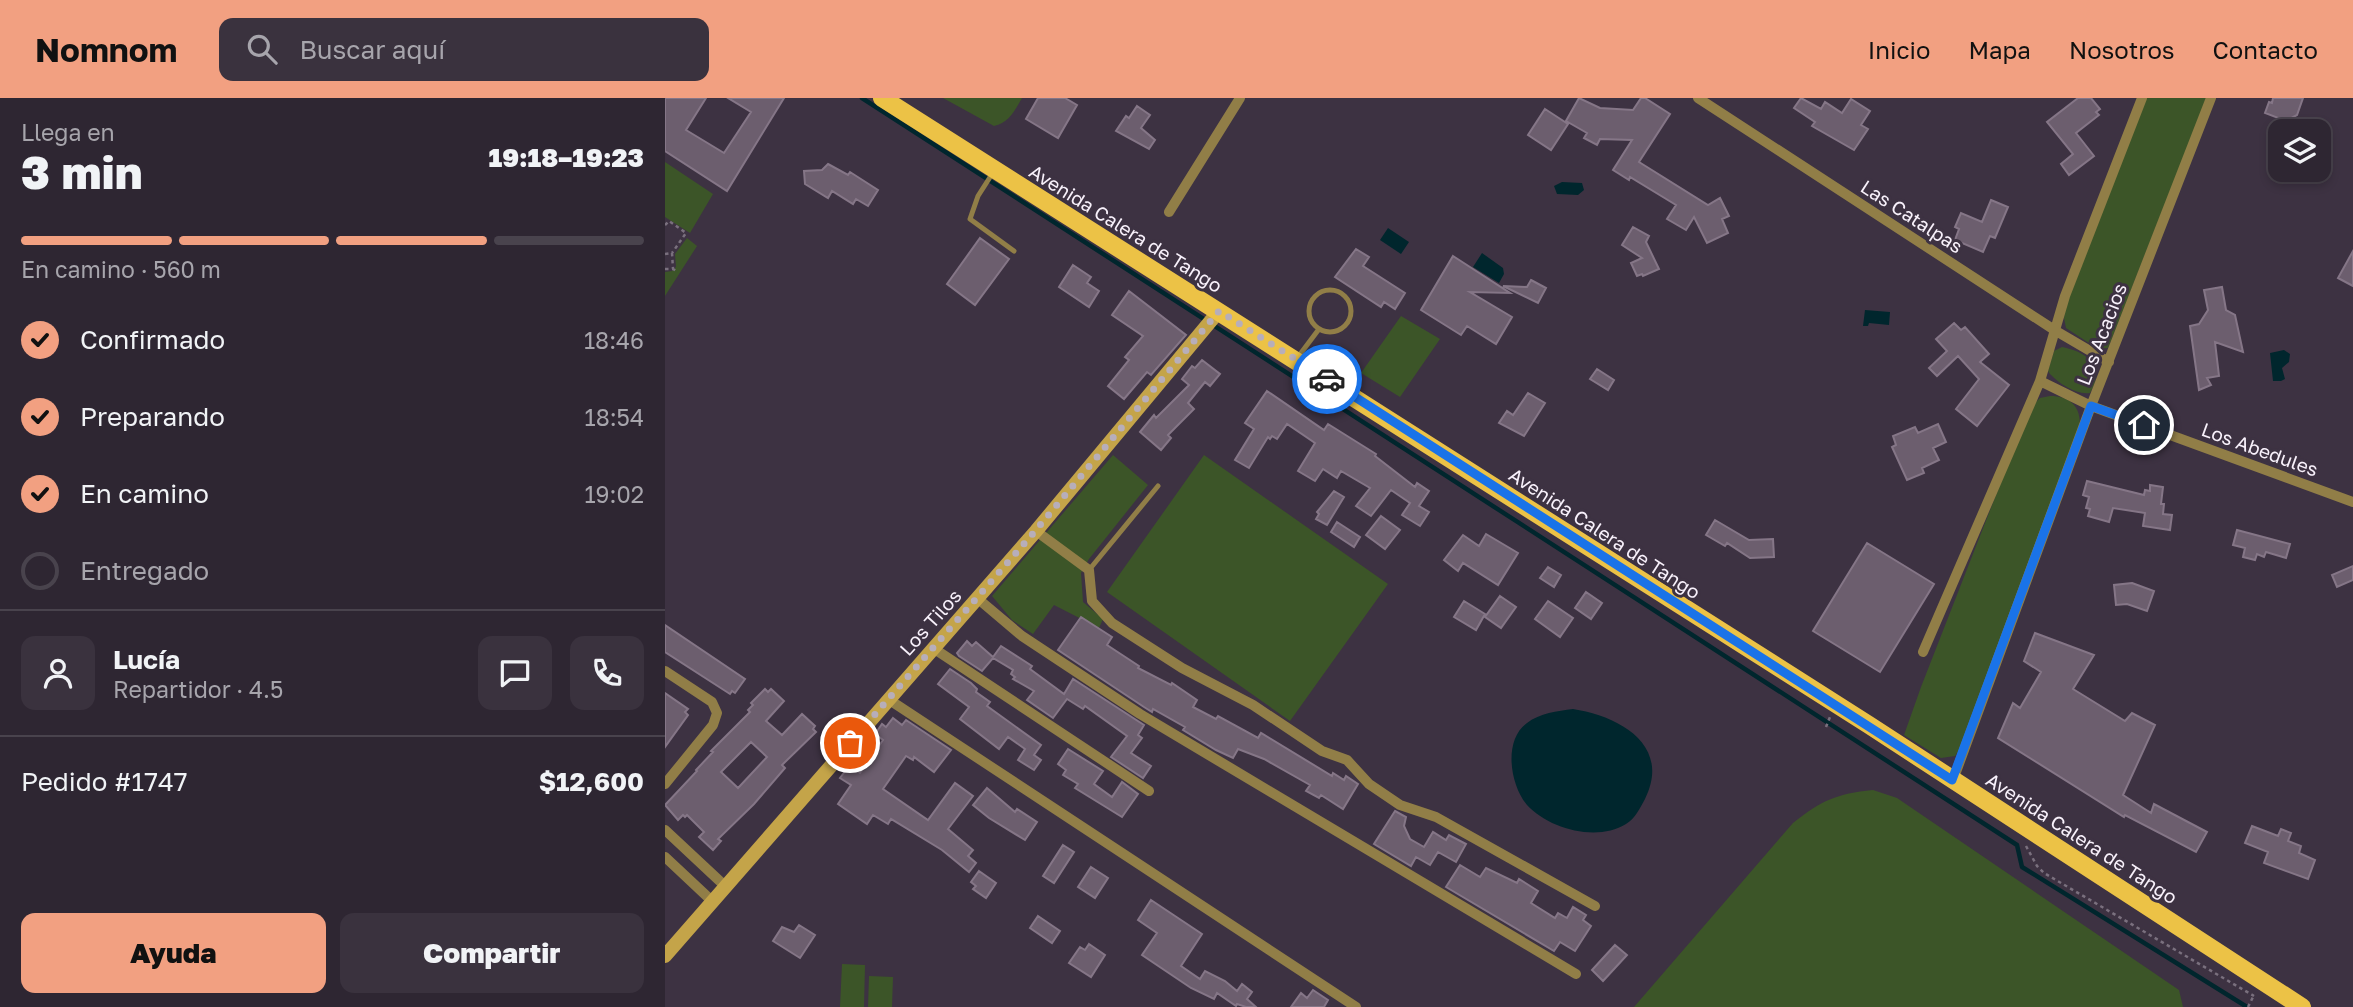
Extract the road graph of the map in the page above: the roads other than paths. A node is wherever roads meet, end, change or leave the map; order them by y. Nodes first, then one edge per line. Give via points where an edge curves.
1 (882, 98) edge
2 (1240, 98) edge
3 (1698, 98) edge
4 (2142, 98) edge
5 (2211, 98) edge
6 (991, 175) junction
7 (1169, 212) dead end
8 (1014, 251) dead end
9 (1216, 315) junction
10 (1319, 329) junction
11 (2056, 331) junction
12 (1296, 359) junction
13 (2109, 362) junction
14 (2040, 381) junction
15 (2091, 406) junction
16 (1158, 486) dead end
17 (2353, 502) edge
18 (1036, 530) junction
19 (1089, 570) junction
20 (977, 598) junction
21 (933, 648) junction
22 (1923, 652) dead end
23 (665, 671) edge
24 (888, 699) junction
25 (1952, 780) junction
26 (665, 784) edge
27 (1149, 791) dead end
28 (665, 830) edge
29 (665, 857) edge
30 (725, 886) junction
31 (712, 901) junction
32 (1595, 906) dead end
33 (665, 956) edge
34 (1576, 974) dead end
35 (1356, 1007) edge
36 (2302, 1007) edge

1 - 6 main road, Avenida Calera de Tango
2 - 7 street
3 - 11 street, Las Catalpas
4 - 11 street via 2065,296
5 - 13 street, Los Acacios
6 - 8 lane via 970,219
6 - 9 main road, Avenida Calera de Tango
9 - 12 main road, Avenida Calera de Tango
9 - 18 street, Los Tilos
10 - 10 lane via 1334,332 1349,323 1351,303 1339,291 1324,290 1313,298 1310,317
10 - 12 lane
11 - 13 street, Las Catalpas
11 - 14 street
12 - 25 main road, Avenida Calera de Tango
13 - 15 street, Los Acacios
14 - 15 street, Los Abedules
14 - 22 street
15 - 17 street, Los Abedules
15 - 25 street, Los Acacios
16 - 19 lane
18 - 19 street
18 - 20 street, Los Tilos
19 - 32 street via 1092,601 1112,623 1322,751 1347,760 1369,784 1400,805 1436,817
20 - 21 street, Los Tilos
20 - 34 street via 1022,636 1140,714
21 - 24 street, Los Tilos
21 - 27 street
23 - 26 street via 712,702 717,713 713,725
24 - 30 street, Los Tilos
24 - 35 street
25 - 36 main road, Avenida Calera de Tango
28 - 30 street
29 - 31 street
30 - 31 street, Los Tilos
31 - 33 street, Los Tilos

